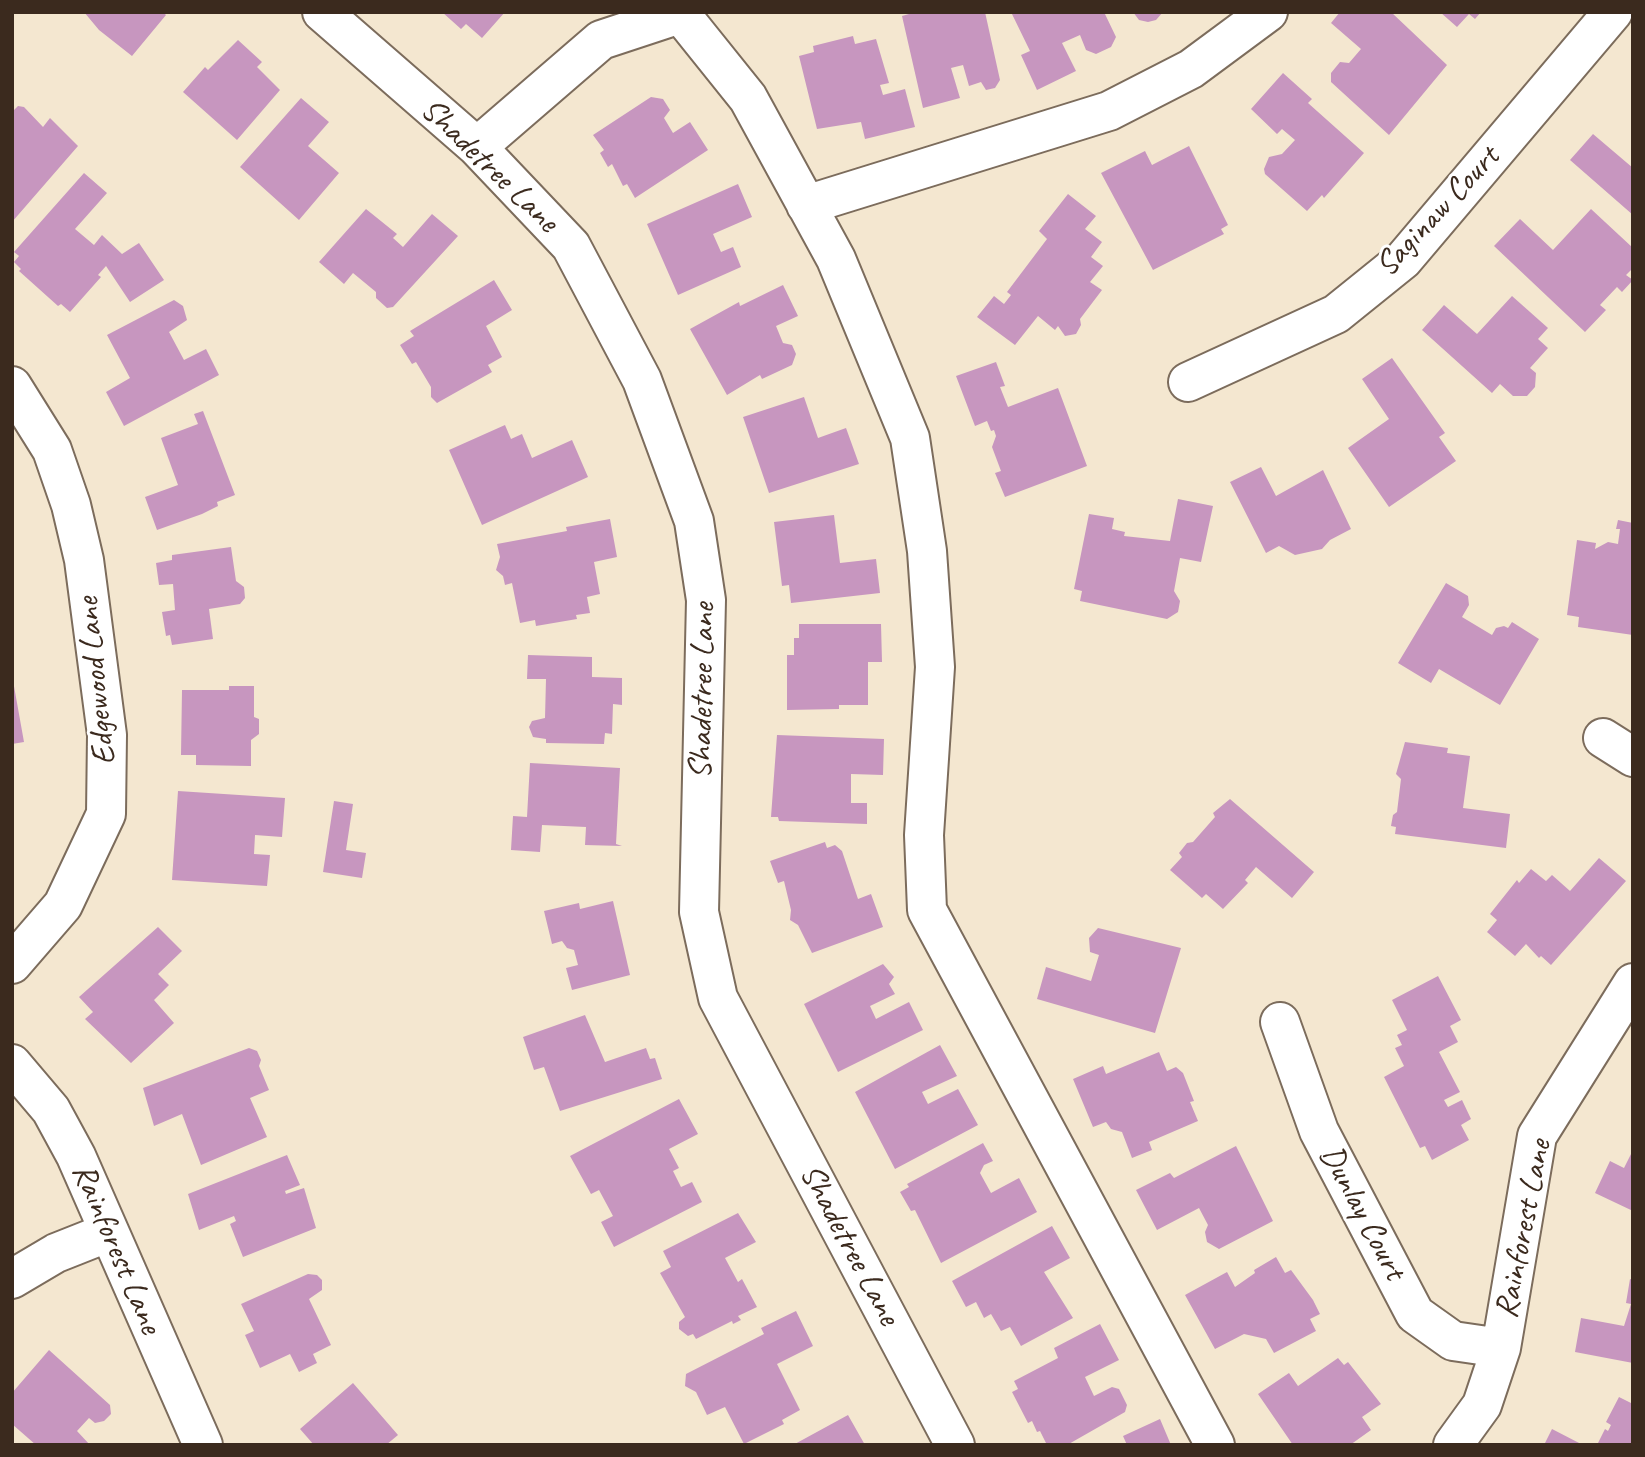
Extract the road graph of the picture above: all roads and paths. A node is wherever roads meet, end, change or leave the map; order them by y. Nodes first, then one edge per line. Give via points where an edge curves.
1 (323, 12) edge
2 (1268, 12) edge
3 (1613, 12) edge
4 (682, 13) edge
5 (477, 148) junction
6 (806, 205) junction
7 (1188, 382) dead end
8 (12, 387) edge
9 (12, 964) edge
10 (1633, 983) edge
11 (1280, 1022) dead end
12 (12, 1064) edge
13 (109, 1232) junction
14 (12, 1279) edge
15 (1501, 1348) junction
16 (203, 1445) edge
17 (955, 1445) edge
18 (1215, 1445) edge
19 (1453, 1445) edge

1 - 5 street, Shadetree Lane
2 - 6 street via 1191,68 1109,111
3 - 7 street, Saginaw Court via 1403,260 1336,314
4 - 5 street via 601,40
4 - 6 street via 748,99
5 - 17 street, Shadetree Lane via 571,246 642,380 694,521 706,600 699,912 718,998
6 - 18 street via 836,259 910,438 927,551 934,667 924,835 928,910
8 - 9 street, Edgewood Lane via 51,450 71,505 84,560 107,736 106,814 62,905
10 - 15 street, Rainforest Lane via 1538,1136
11 - 15 street, Dunlay Court via 1319,1130 1415,1314 1453,1341
12 - 13 street, Rainforest Lane via 51,1111
13 - 14 street via 56,1253
13 - 16 street, Rainforest Lane
15 - 19 street, Rainforest Lane via 1482,1405

